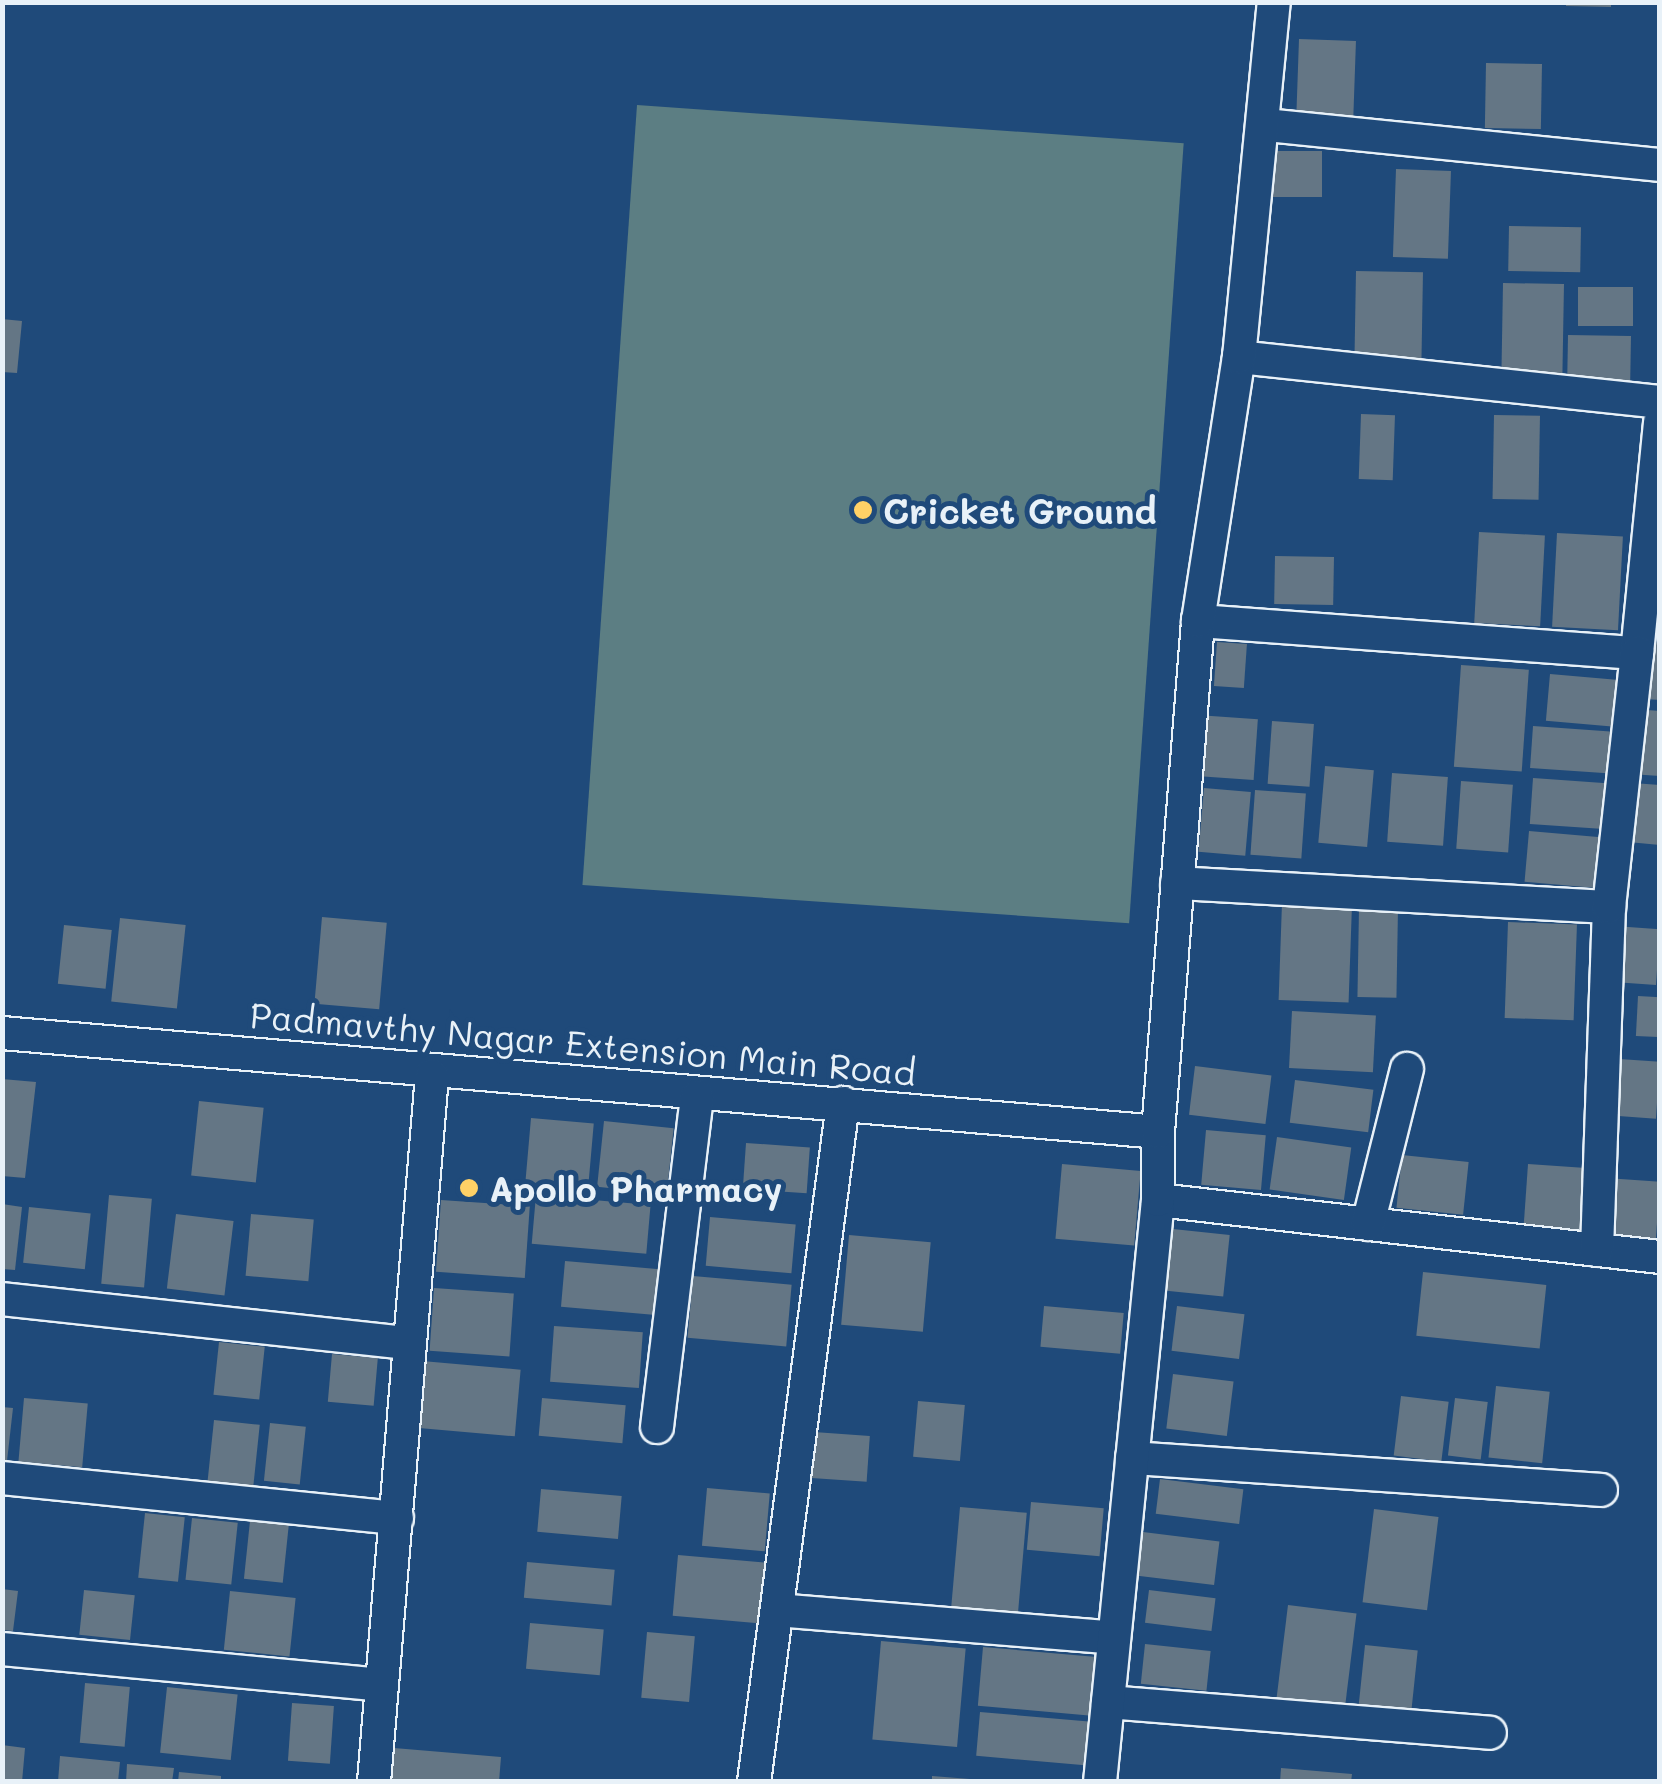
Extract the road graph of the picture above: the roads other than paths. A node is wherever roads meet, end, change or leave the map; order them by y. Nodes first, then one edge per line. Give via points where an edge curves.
1 (1274, 2) edge
2 (1266, 125) junction
3 (1660, 165) edge
4 (1240, 357) junction
5 (1660, 402) edge
6 (1660, 422) edge
7 (1198, 621) junction
8 (1637, 653) junction
9 (1177, 883) junction
10 (1609, 907) junction
11 (2, 1033) edge
12 (1407, 1069) dead end
13 (432, 1075) junction
14 (698, 1096) junction
15 (842, 1104) junction
16 (1158, 1132) junction
17 (1158, 1200) junction
18 (1368, 1224) junction
19 (1598, 1250) junction
20 (1660, 1257) edge
21 (2, 1299) edge
22 (408, 1343) junction
23 (657, 1427) dead end
24 (1132, 1458) junction
25 (2, 1478) edge
26 (1600, 1490) dead end
27 (396, 1518) junction
28 (776, 1610) junction
29 (1114, 1638) junction
30 (2, 1649) edge
31 (381, 1685) junction
32 (1108, 1702) junction
33 (1490, 1733) dead end
34 (374, 1782) edge
35 (754, 1782) edge
36 (1100, 1782) edge

1 - 2 street
2 - 3 street
2 - 4 street
4 - 5 street
4 - 7 street
6 - 8 street
7 - 8 street
7 - 9 street
8 - 10 street
9 - 10 street
9 - 16 street
10 - 19 street
11 - 13 street, Padmavthy Nagar Extension Main Road
12 - 18 street
13 - 14 street, Padmavthy Nagar Extension Main Road
13 - 22 street
14 - 15 street, Padmavthy Nagar Extension Main Road
14 - 23 street
15 - 16 street, Padmavthy Nagar Extension Main Road
15 - 28 street
16 - 17 street
17 - 18 street
17 - 24 street
18 - 19 street
19 - 20 street
21 - 22 street
22 - 27 street
24 - 26 street
24 - 29 street
25 - 27 street
27 - 31 street
28 - 29 street
28 - 35 street
29 - 32 street
30 - 31 street
31 - 34 street
32 - 33 street
32 - 36 street

